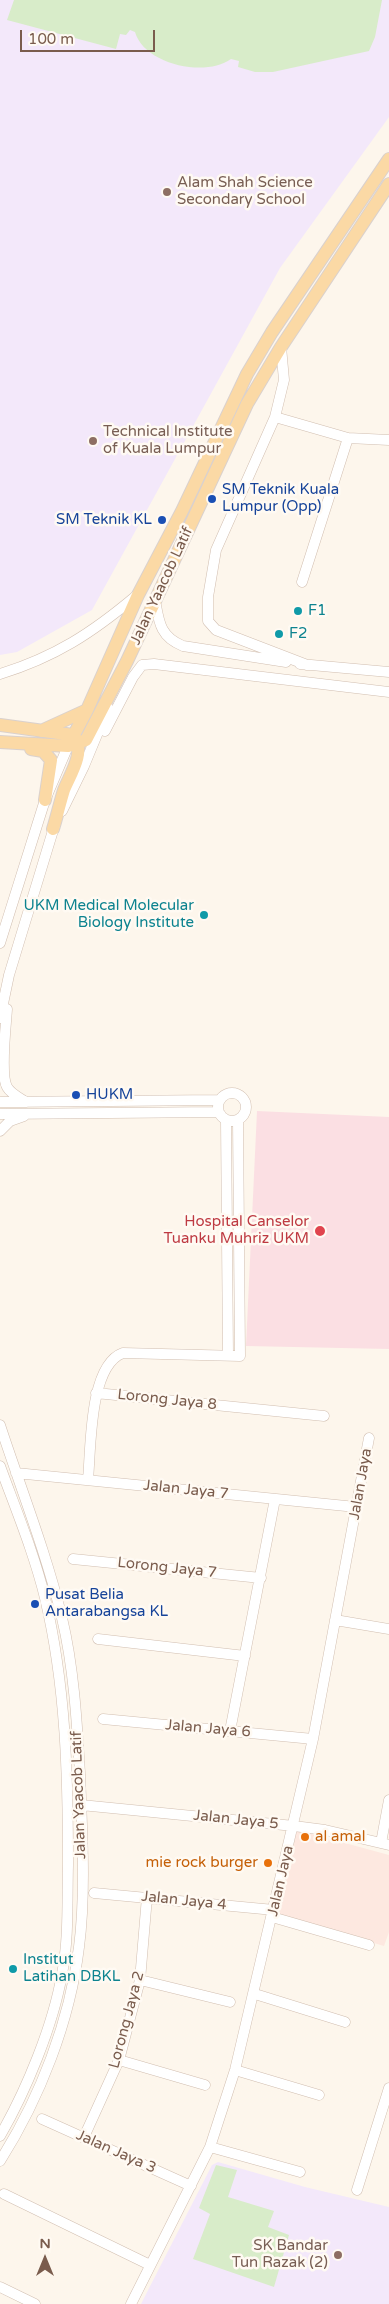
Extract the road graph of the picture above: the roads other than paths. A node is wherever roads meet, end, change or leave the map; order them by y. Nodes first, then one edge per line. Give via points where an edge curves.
1 (389, 159) edge
2 (389, 184) edge
3 (281, 347) junction
4 (275, 417) junction
5 (348, 438) junction
6 (389, 440) edge
7 (302, 582) dead end
8 (138, 595) junction
9 (155, 600) junction
10 (127, 661) junction
11 (307, 665) junction
12 (389, 672) edge
13 (0, 674) edge
14 (389, 692) edge
15 (87, 710) junction
16 (0, 725) edge
17 (41, 730) junction
18 (0, 742) edge
19 (73, 742) junction
20 (84, 766) junction
21 (46, 800) junction
22 (53, 828) junction
23 (0, 943) edge
24 (9, 975) junction
25 (0, 1018) edge
26 (220, 1100) junction
27 (0, 1102) edge
28 (26, 1102) junction
29 (0, 1114) edge
30 (30, 1114) junction
31 (222, 1116) junction
32 (238, 1120) junction
33 (0, 1131) edge
34 (228, 1355) junction
35 (96, 1393) junction
36 (324, 1416) dead end
37 (0, 1425) edge
38 (369, 1438) dead end
39 (0, 1466) edge
40 (16, 1473) junction
41 (88, 1480) junction
42 (275, 1499) junction
43 (356, 1507) junction
44 (73, 1559) dead end
45 (261, 1578) junction
46 (335, 1620) junction
47 (389, 1629) edge
48 (98, 1640) dead end
49 (245, 1656) junction
50 (103, 1719) dead end
51 (230, 1731) junction
52 (314, 1739) junction
53 (389, 1800) edge
54 (81, 1805) junction
55 (294, 1826) junction
56 (385, 1844) edge
57 (94, 1893) dead end
58 (147, 1897) junction
59 (273, 1914) junction
60 (369, 1945) dead end
61 (140, 1980) junction
62 (255, 1994) junction
63 (230, 2002) dead end
64 (345, 2022) dead end
65 (118, 2060) junction
66 (235, 2070) junction
67 (205, 2086) dead end
68 (389, 2088) edge
69 (320, 2095) dead end
70 (42, 2119) dead end
71 (0, 2136) edge
72 (84, 2137) junction
73 (210, 2146) junction
74 (0, 2161) edge
75 (300, 2172) dead end
76 (191, 2186) junction
77 (358, 2190) dead end
78 (4, 2194) dead end
79 (150, 2265) junction
80 (0, 2287) edge
81 (35, 2304) edge
82 (130, 2304) edge

1 - 8 main road, Jalan Yaacob Latif via 247,374
2 - 3 main road, Jalan Yaacob Latif
3 - 4 street via 284,380
3 - 9 main road, Jalan Yaacob Latif via 247,404
4 - 5 street
4 - 11 street via 216,550 208,597 208,621 216,630
5 - 6 street
5 - 7 street
8 - 13 street via 63,650
8 - 15 main road, Jalan Yaacob Latif
9 - 10 main road, Jalan Yaacob Latif
9 - 11 street via 160,624 171,642
10 - 19 main road via 86,740
10 - 20 street, Jalan Yaacob Latif
11 - 12 street
14 - 20 street via 154,664 142,666
15 - 17 main road
15 - 19 main road, Jalan Yaacob Latif
16 - 17 main road
17 - 19 main road
18 - 19 main road
18 - 21 main road via 43,751 48,756 51,760
19 - 21 street, Jalan Yaacob Latif
19 - 22 main road via 77,759
20 - 22 street, Jalan Yaacob Latif
21 - 23 street, Jalan Yaacob Latif
22 - 24 street, Jalan Yaacob Latif
24 - 25 street, Jalan Yaacob Latif
24 - 28 street via 4,1075 12,1094
26 - 28 street
26 - 31 street
26 - 32 street via 231,1093 243,1099 246,1111
27 - 28 street
29 - 30 street
30 - 31 street
30 - 33 street via 10,1121
31 - 32 street
31 - 34 street
32 - 34 street via 240,1356
34 - 35 street via 123,1353 110,1360
35 - 36 street, Lorong Jaya 8
35 - 41 street, Lorong Jaya 8
37 - 40 street, Jalan Yaacob Latif
38 - 43 street, Jalan Jaya
39 - 71 street, Jalan Yaacob Latif via 45,1599 64,1718 68,1802 67,1940 62,1975 27,2082
40 - 41 street, Jalan Jaya 7
40 - 54 street, Jalan Yaacob Latif via 45,1552 63,1620 72,1677
41 - 42 street, Jalan Jaya 7
42 - 43 street, Jalan Jaya 7
42 - 45 street
43 - 46 street, Jalan Jaya
44 - 45 street, Lorong Jaya 7
45 - 49 street
46 - 47 street
46 - 52 street, Jalan Jaya
48 - 49 street
49 - 51 street
50 - 51 street, Jalan Jaya 6
51 - 52 street, Jalan Jaya 6
52 - 55 street, Jalan Jaya
53 - 56 street
54 - 55 street, Jalan Jaya 5
54 - 74 street, Jalan Yaacob Latif via 81,1901 74,1978 56,2042 34,2099
55 - 56 street, Jalan Jaya 5
55 - 59 street, Jalan Jaya
57 - 58 street, Jalan Jaya 4
58 - 59 street, Jalan Jaya 4
58 - 61 street, Lorong Jaya 2
59 - 60 street, Jalan Jaya 4
59 - 62 street, Jalan Jaya
61 - 63 street
61 - 65 street, Lorong Jaya 2
62 - 64 street
62 - 66 street, Jalan Jaya
65 - 67 street
65 - 72 street, Lorong Jaya 2
66 - 69 street
66 - 73 street, Jalan Jaya
68 - 77 street
70 - 72 street, Jalan Jaya 3
72 - 76 street, Jalan Jaya 3
73 - 75 street
73 - 76 street, Jalan Jaya
76 - 79 street, Jalan Jaya
78 - 79 street
79 - 82 street, Jalan Jaya
80 - 81 street

